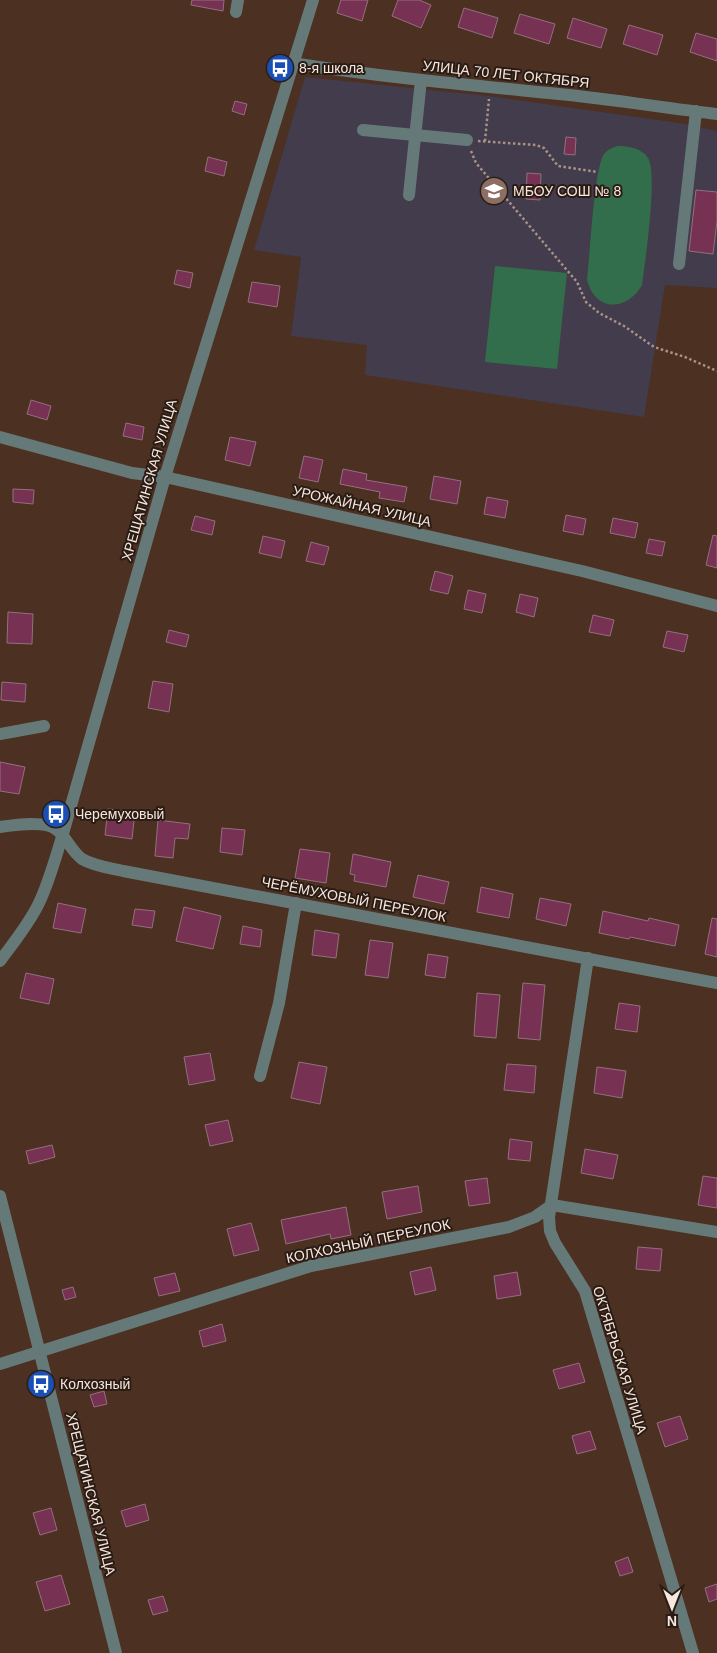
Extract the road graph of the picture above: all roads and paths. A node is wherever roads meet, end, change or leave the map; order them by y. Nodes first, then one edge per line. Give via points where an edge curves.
1 (313, 0) edge
2 (292, 63) junction
3 (420, 80) junction
4 (491, 88) junction
5 (696, 111) junction
6 (717, 114) edge
7 (363, 130) dead end
8 (415, 135) junction
9 (467, 140) junction
10 (486, 141) junction
11 (598, 172) dead end
12 (409, 195) dead end
13 (679, 264) dead end
14 (717, 371) edge
15 (0, 437) edge
16 (165, 477) junction
17 (717, 606) edge
18 (44, 726) dead end
19 (0, 734) edge
20 (0, 827) edge
21 (62, 837) junction
22 (296, 903) junction
23 (588, 958) junction
24 (0, 961) edge
25 (717, 983) edge
26 (260, 1076) dead end
27 (0, 1196) edge
28 (552, 1205) junction
29 (717, 1232) edge
30 (39, 1352) junction
31 (0, 1364) edge
32 (116, 1653) edge
33 (693, 1653) edge

1 - 2 street, ХРЕЩАТИНСКАЯ УЛИЦА
2 - 3 street, УЛИЦА 70 ЛЕТ ОКТЯБРЯ
2 - 16 street, ХРЕЩАТИНСКАЯ УЛИЦА
3 - 4 street, УЛИЦА 70 ЛЕТ ОКТЯБРЯ
3 - 8 street
4 - 5 street, УЛИЦА 70 ЛЕТ ОКТЯБРЯ
4 - 10 path
5 - 6 street, УЛИЦА 70 ЛЕТ ОКТЯБРЯ
5 - 13 street
7 - 8 street
8 - 9 street
8 - 12 street
9 - 10 path
9 - 14 path via 476,163 563,263 592,308 654,347
10 - 11 path via 536,145 544,148 558,166
15 - 16 street, УРОЖАЙНАЯ УЛИЦА via 132,473
16 - 17 street, УРОЖАЙНАЯ УЛИЦА via 582,571
16 - 21 street, ХРЕЩАТИНСКАЯ УЛИЦА
18 - 19 street
20 - 21 street, ЧЕРЁМУХОВЫЙ ПЕРЕУЛОК via 44,824 56,829
21 - 22 street, ЧЕРЁМУХОВЫЙ ПЕРЕУЛОК via 83,859 100,865
21 - 24 street, ХРЕЩАТИНСКАЯ УЛИЦА via 39,903
22 - 23 street, ЧЕРЁМУХОВЫЙ ПЕРЕУЛОК
22 - 26 street via 279,1003
23 - 25 street, ЧЕРЁМУХОВЫЙ ПЕРЕУЛОК
23 - 28 street, ОКТЯБРЬСКАЯ УЛИЦА
27 - 30 street, ХРЕЩАТИНСКАЯ УЛИЦА
28 - 29 street
28 - 30 street, КОЛХОЗНЫЙ ПЕРЕУЛОК via 509,1227 311,1266
28 - 33 street, ОКТЯБРЬСКАЯ УЛИЦА via 550,1231 554,1243 585,1291
30 - 31 street, КОЛХОЗНЫЙ ПЕРЕУЛОК
30 - 32 street, ХРЕЩАТИНСКАЯ УЛИЦА

